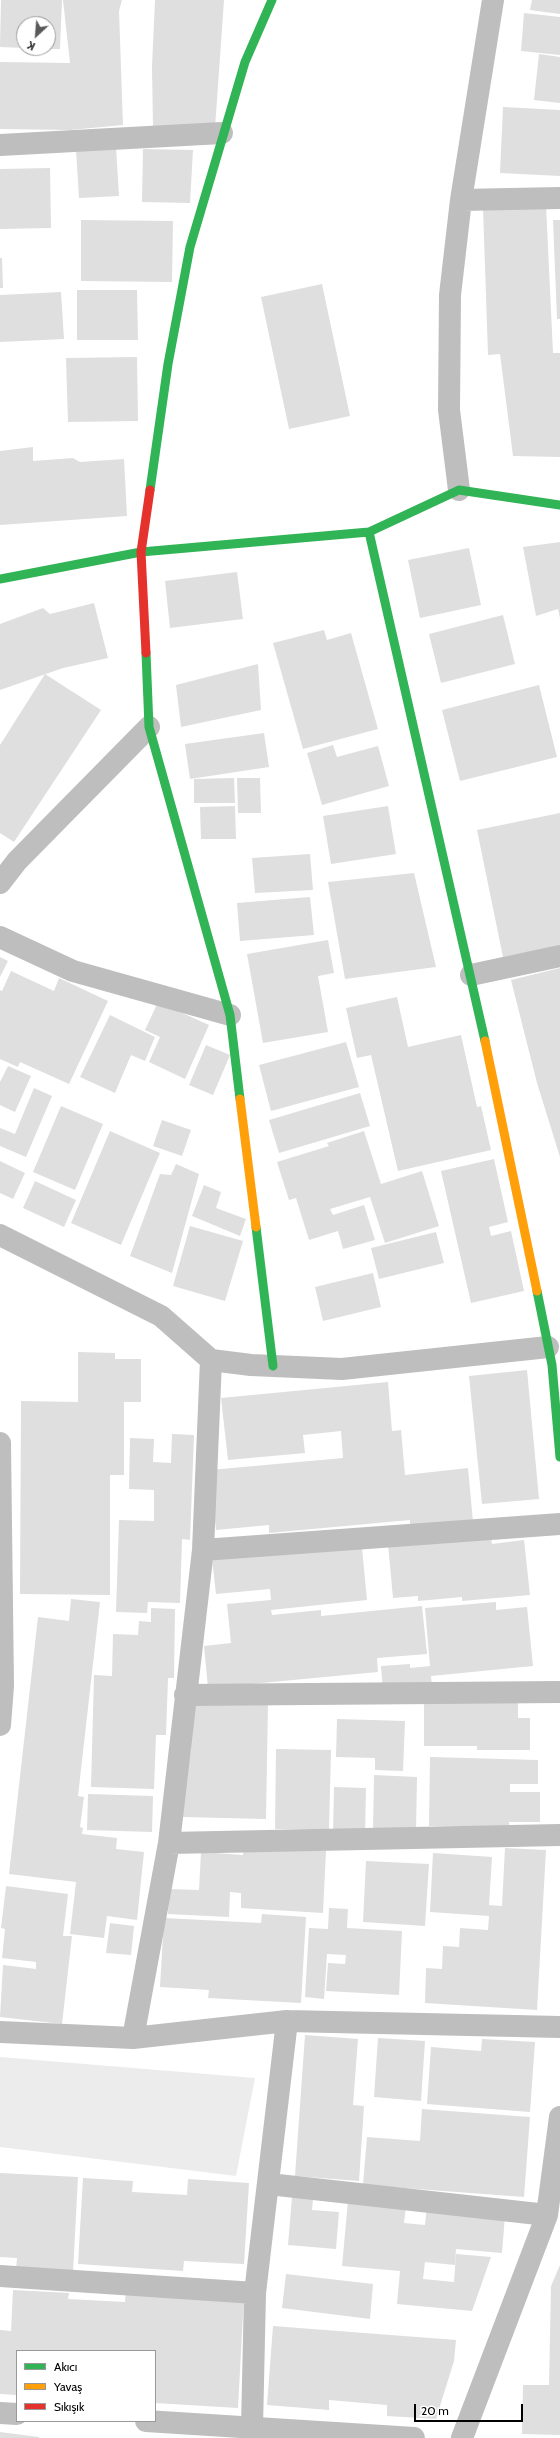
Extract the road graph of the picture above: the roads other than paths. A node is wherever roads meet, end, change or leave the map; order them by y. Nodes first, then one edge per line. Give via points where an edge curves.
1 (272, 0) edge
2 (493, 0) edge
3 (222, 133) junction
4 (0, 146) edge
5 (560, 198) edge
6 (461, 200) junction
7 (459, 490) junction
8 (560, 505) edge
9 (369, 532) junction
10 (142, 552) junction
11 (0, 579) edge
12 (149, 727) junction
13 (0, 883) edge
14 (0, 937) edge
15 (560, 956) edge
16 (471, 975) junction
17 (230, 1015) junction
18 (0, 1235) edge
19 (553, 1358) edge
20 (211, 1360) junction
21 (273, 1366) junction
22 (0, 1443) edge
23 (560, 1457) edge
24 (560, 1524) edge
25 (203, 1550) junction
26 (560, 1692) edge
27 (185, 1695) junction
28 (0, 1725) edge
29 (560, 1835) edge
30 (169, 1843) junction
31 (287, 2020) junction
32 (560, 2027) edge
33 (0, 2032) edge
34 (133, 2038) junction
35 (560, 2117) edge
36 (269, 2184) junction
37 (547, 2214) junction
38 (0, 2276) edge
39 (255, 2293) junction
40 (0, 2413) edge
41 (16, 2414) edge
42 (156, 2422) edge
43 (252, 2427) junction
44 (414, 2438) edge
45 (462, 2438) edge

1 - 3 street via 245,62
2 - 6 street
3 - 4 street
3 - 10 street via 190,247 168,364
5 - 6 street
6 - 7 street via 450,295 449,410
7 - 8 street
7 - 9 street
9 - 10 street
9 - 16 street
10 - 11 street
10 - 12 street
12 - 13 street via 17,861
12 - 17 street
14 - 17 street via 72,971
15 - 16 street
16 - 19 street
17 - 21 street
18 - 20 street via 161,1316
19 - 21 street via 342,1368
19 - 23 street
20 - 21 street
20 - 25 street
22 - 28 street via 3,1686
24 - 25 street
25 - 27 street
26 - 27 street
27 - 30 street
29 - 30 street
30 - 34 street
31 - 32 street
31 - 34 street
31 - 36 street
33 - 34 street
35 - 37 street
36 - 37 street
36 - 39 street
37 - 45 street
38 - 39 street
39 - 43 street
40 - 41 street
42 - 43 street
43 - 44 street

